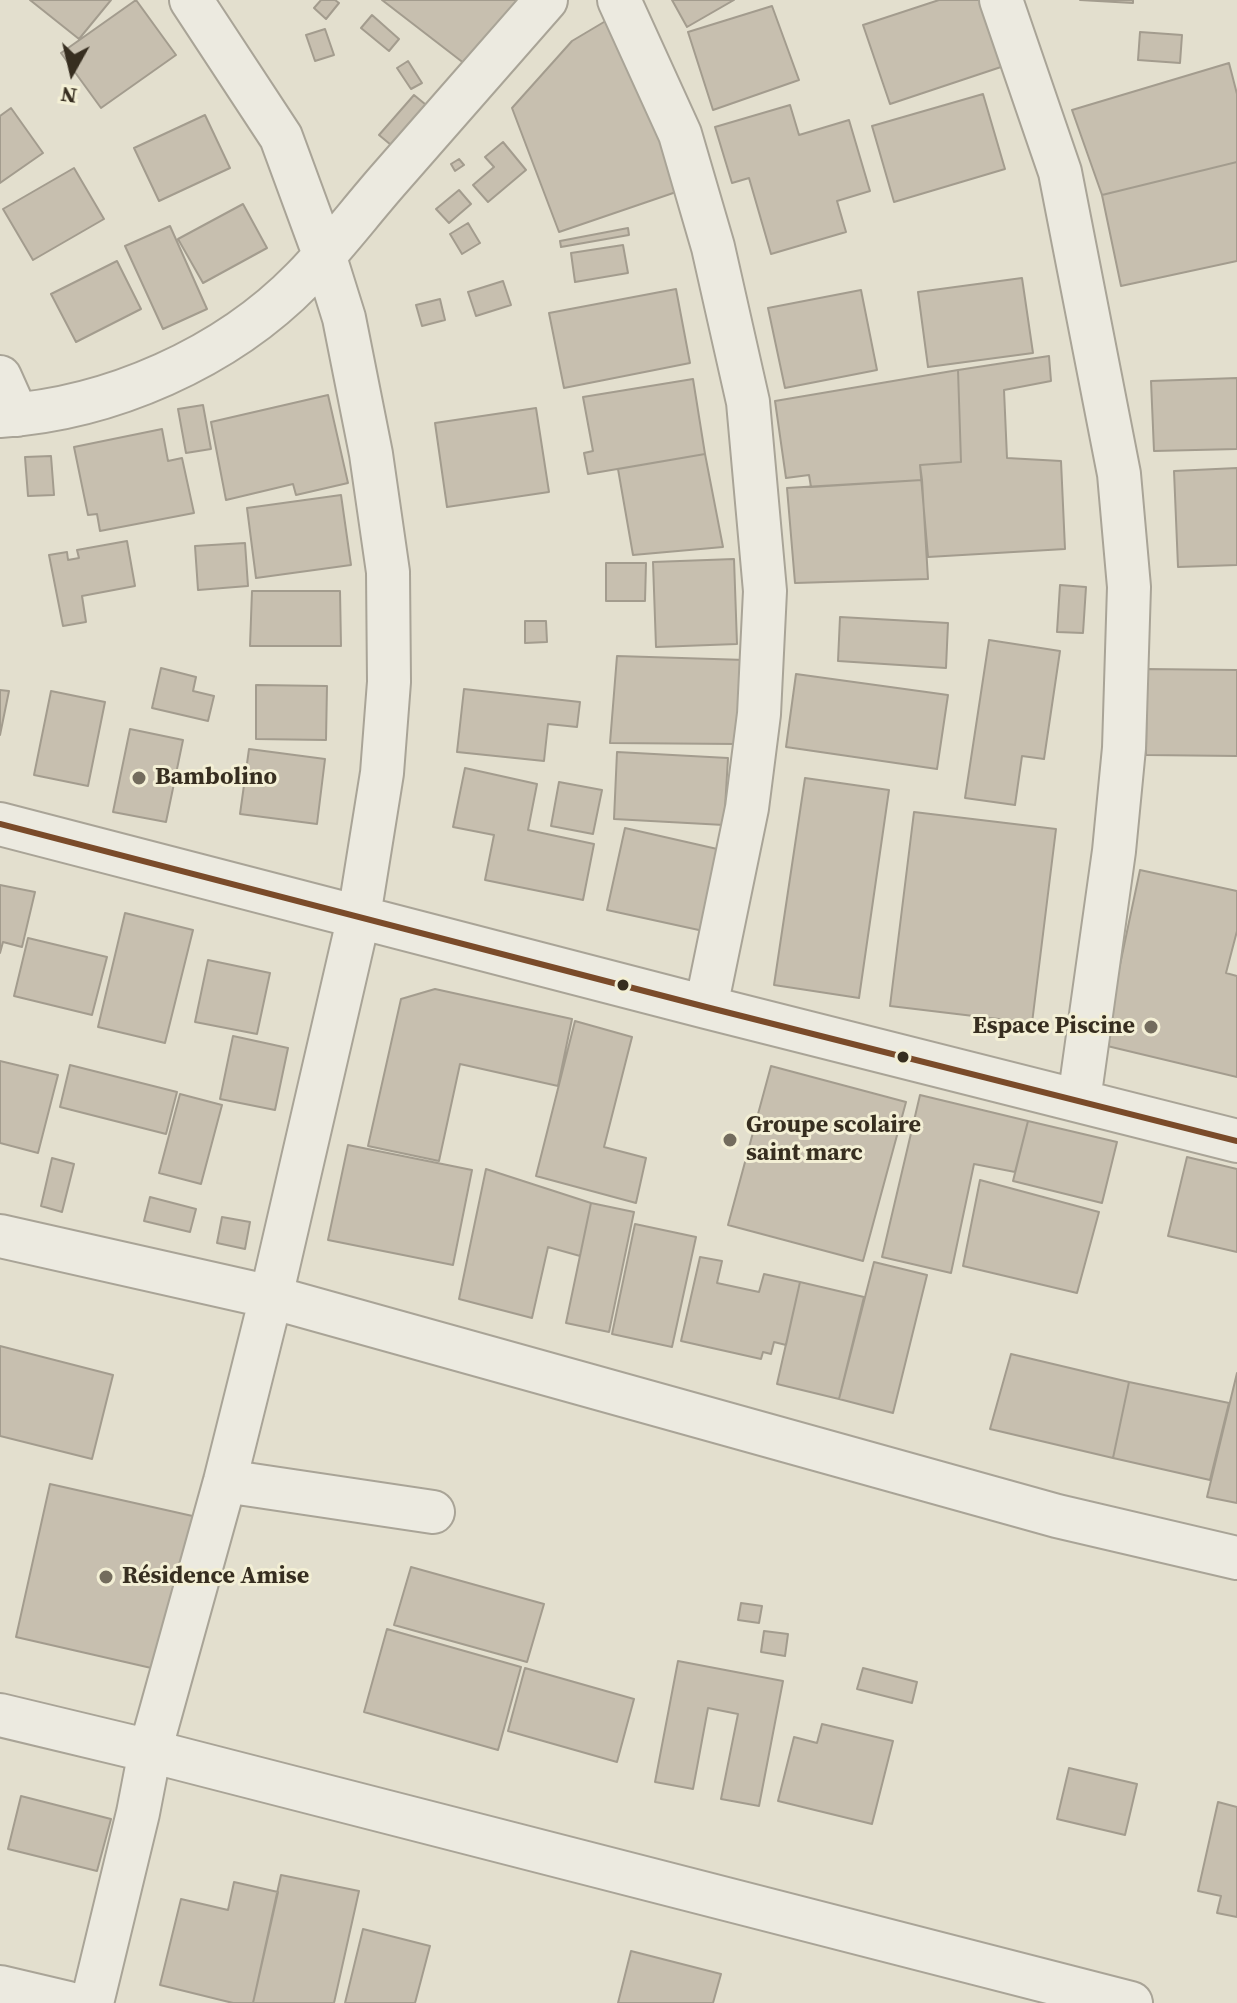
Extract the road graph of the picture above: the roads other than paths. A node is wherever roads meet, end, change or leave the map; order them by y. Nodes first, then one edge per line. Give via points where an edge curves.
1 (191, 0) edge
2 (546, 0) edge
3 (619, 0) edge
4 (1001, 0) edge
5 (324, 254) junction
6 (0, 377) edge
7 (8, 416) edge
8 (0, 824) edge
9 (359, 916) junction
10 (706, 1007) junction
11 (1079, 1100) junction
12 (1237, 1141) edge
13 (0, 1236) edge
14 (271, 1297) junction
15 (225, 1481) junction
16 (433, 1512) dead end
17 (1237, 1558) edge
18 (0, 1715) edge
19 (150, 1751) junction
20 (0, 1987) edge
21 (68, 2003) edge
22 (92, 2003) edge
23 (1131, 2003) edge

1 - 5 street via 281,137
2 - 5 street
3 - 10 street via 680,134 713,247 748,402 765,591 759,714 747,808
4 - 11 street via 1060,172 1119,474 1129,587 1124,748 1114,851
5 - 7 street via 251,324 160,378 65,406
5 - 9 street via 347,333 388,572 389,682 382,773
6 - 7 street
8 - 9 street
9 - 10 street
9 - 14 street
10 - 11 street
11 - 12 street
13 - 14 street
14 - 15 street
14 - 17 street via 1057,1516
15 - 16 street
15 - 19 street
18 - 19 street
19 - 22 street
19 - 23 street
20 - 21 street

